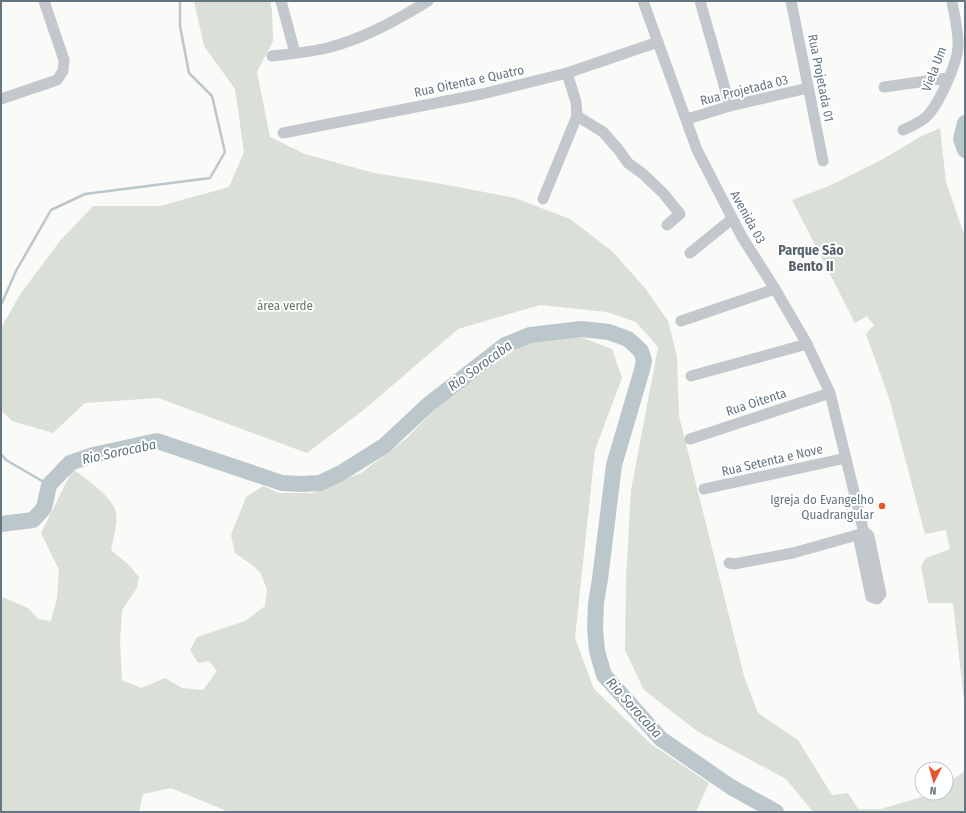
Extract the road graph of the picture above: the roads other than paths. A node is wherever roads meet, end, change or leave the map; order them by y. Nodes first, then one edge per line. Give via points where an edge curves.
1 (44, 1) edge
2 (281, 1) edge
3 (428, 1) edge
4 (643, 1) edge
5 (700, 1) edge
6 (791, 1) edge
7 (952, 1) edge
8 (658, 42) junction
9 (295, 53) junction
10 (272, 56) dead end
11 (567, 73) junction
12 (948, 78) junction
13 (884, 87) dead end
14 (808, 88) junction
15 (1, 99) edge
16 (730, 106) junction
17 (577, 116) junction
18 (686, 119) junction
19 (903, 130) dead end
20 (283, 133) dead end
21 (823, 161) dead end
22 (543, 199) dead end
23 (732, 219) junction
24 (667, 225) dead end
25 (690, 253) dead end
26 (775, 289) junction
27 (681, 321) dead end
28 (807, 344) junction
29 (691, 376) dead end
30 (830, 393) junction
31 (690, 439) dead end
32 (846, 458) junction
33 (704, 489) dead end
34 (861, 534) junction
35 (729, 562) dead end

1 - 15 street via 64,60 64,71 57,80
2 - 9 street
3 - 9 street via 398,20 346,42
4 - 8 street, Avenida 03
5 - 16 street
6 - 14 street, Rua Projetada 01
7 - 12 street, Viela Um via 958,47
8 - 11 street, Rua Oitenta e Quatro
8 - 18 street, Avenida 03
9 - 10 street
11 - 17 street via 576,102
11 - 20 street, Rua Oitenta e Quatro via 482,94
12 - 13 street
12 - 19 street, Viela Um via 928,115
14 - 16 street, Rua Projetada 03
14 - 21 street, Rua Projetada 01
16 - 18 street, Rua Projetada 03
17 - 22 street
17 - 24 street via 603,132 628,163 643,174 680,214
18 - 23 street, Avenida 03 via 697,150
23 - 25 street
23 - 26 street, Avenida 03
26 - 27 street
26 - 28 street, Avenida 03
28 - 29 street
28 - 30 street, Avenida 03
30 - 31 street, Rua Oitenta
30 - 32 street, Avenida 03
32 - 33 street, Rua Setenta e Nove
32 - 34 street, Avenida 03
34 - 34 street via 871,597 877,599 881,594 869,536 868,533
34 - 35 street via 793,553 734,564

